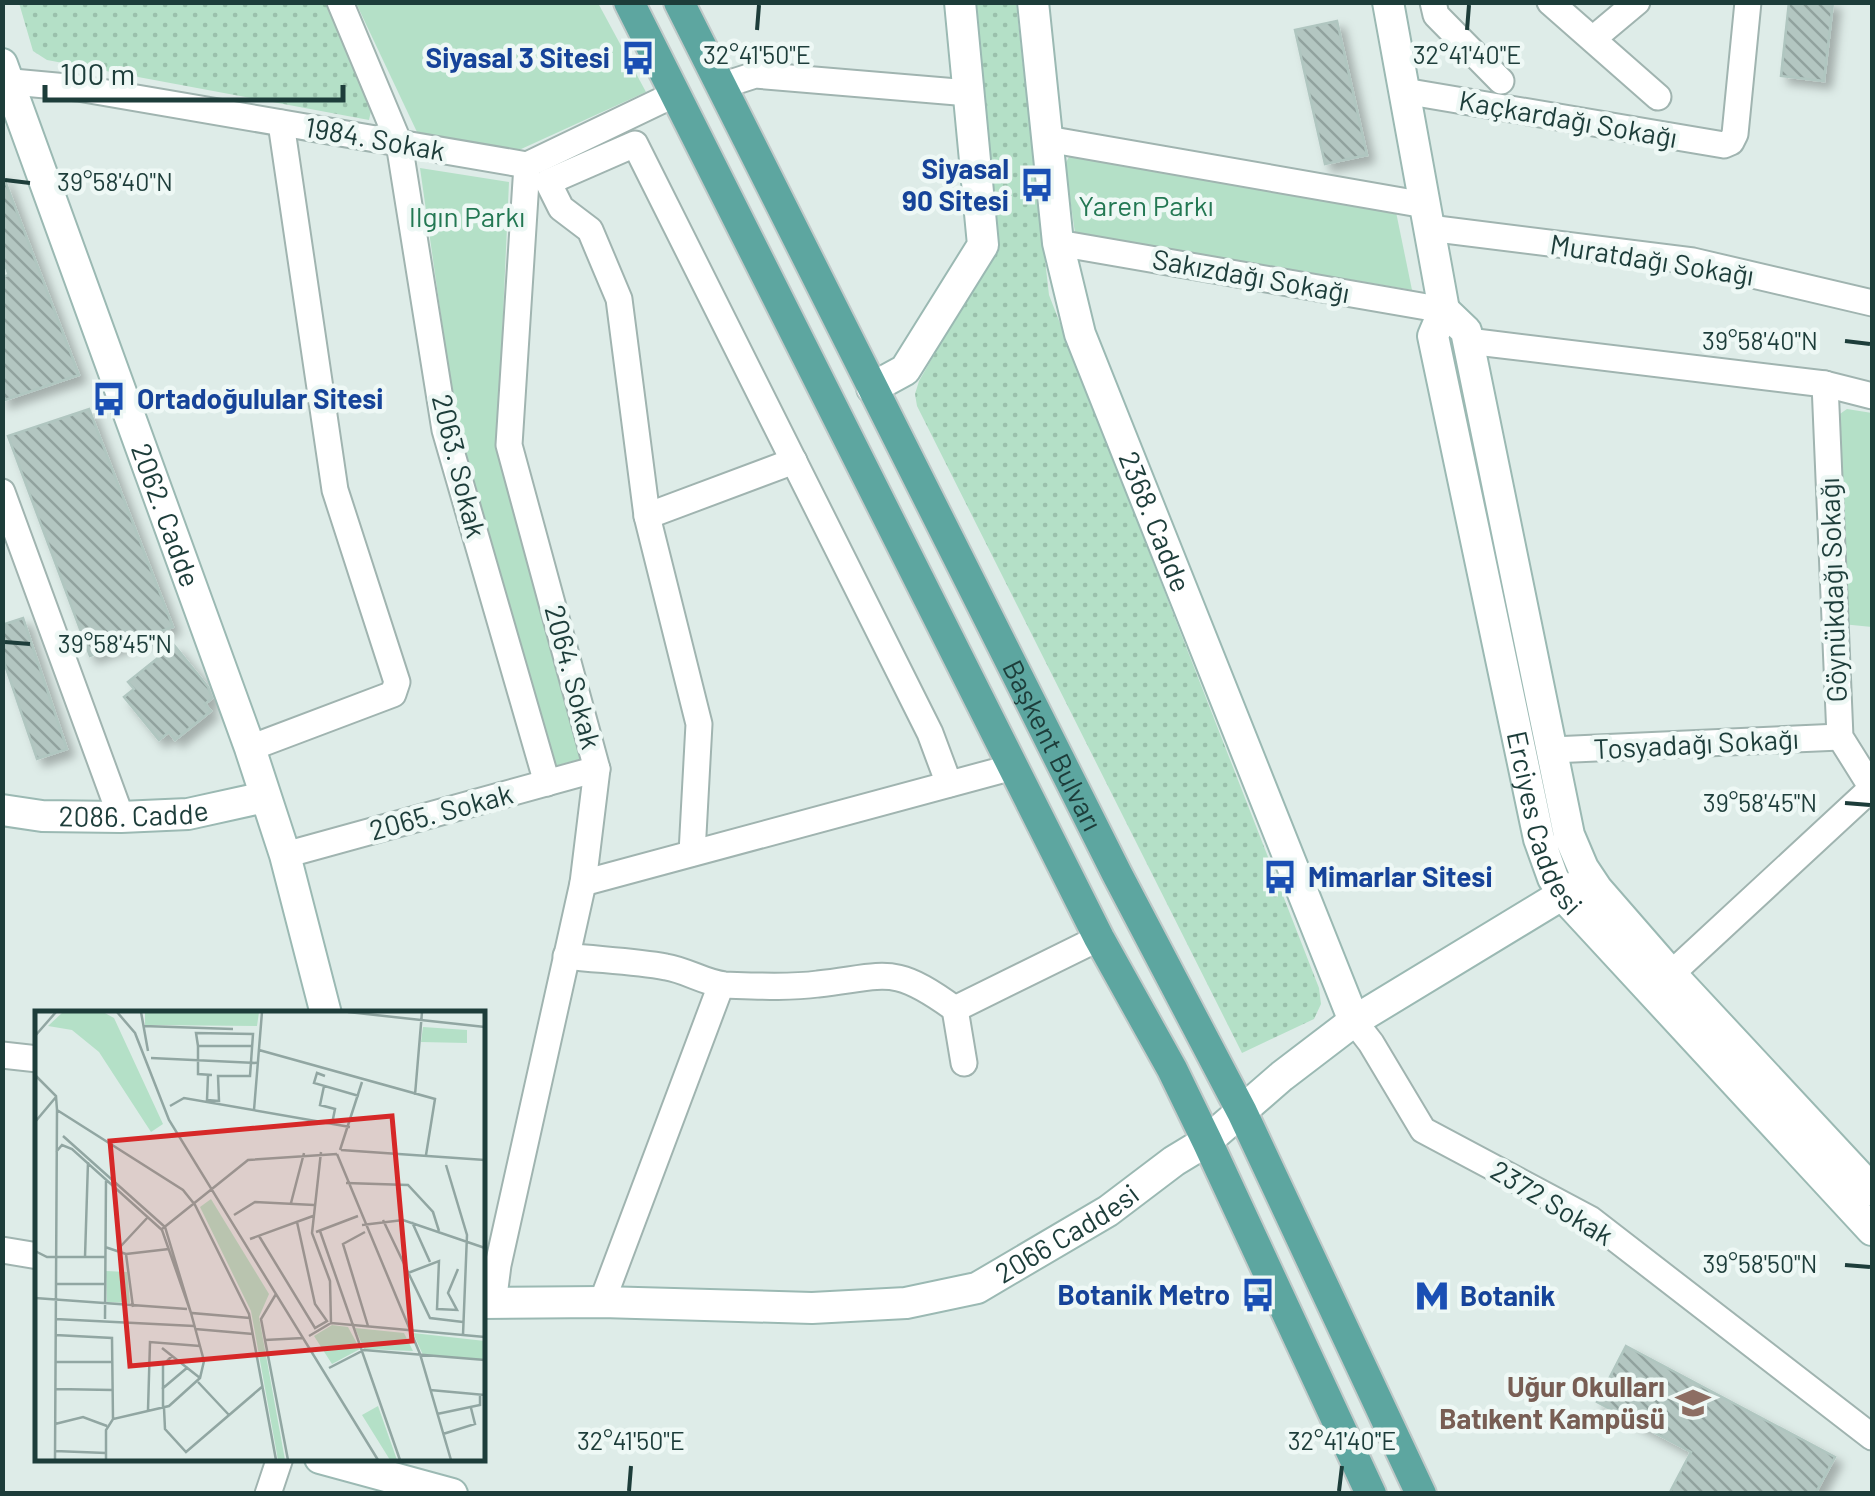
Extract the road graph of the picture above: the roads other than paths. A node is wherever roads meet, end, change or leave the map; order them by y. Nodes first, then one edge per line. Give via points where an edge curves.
1 (340, 2) edge
2 (629, 2) edge
3 (679, 2) edge
4 (960, 2) edge
5 (1033, 2) edge
6 (1388, 2) edge
7 (1433, 2) edge
8 (1550, 2) edge
9 (1637, 2) edge
10 (1748, 2) edge
11 (1594, 38) junction
12 (4, 75) edge
13 (1501, 81) dead end
14 (720, 86) junction
15 (1404, 91) junction
16 (969, 93) junction
17 (674, 94) junction
18 (1658, 97) dead end
19 (281, 123) junction
20 (1047, 140) junction
21 (399, 144) junction
22 (527, 165) junction
23 (1427, 216) junction
24 (1058, 243) junction
25 (1872, 303) edge
26 (1444, 310) junction
27 (1468, 341) junction
28 (1825, 384) junction
29 (872, 388) junction
30 (1872, 396) edge
31 (794, 461) junction
32 (2, 492) edge
33 (648, 516) junction
34 (1840, 737) junction
35 (250, 748) junction
36 (1552, 750) junction
37 (1013, 766) junction
38 (598, 770) junction
39 (547, 783) junction
40 (949, 784) junction
41 (1872, 788) edge
42 (266, 797) junction
43 (2, 810) edge
44 (121, 818) junction
45 (692, 854) junction
46 (286, 855) junction
47 (1590, 878) junction
48 (582, 883) junction
49 (1563, 894) junction
50 (1099, 938) junction
51 (566, 956) junction
52 (1670, 974) junction
53 (721, 985) junction
54 (956, 1009) junction
55 (325, 1011) edge
56 (1354, 1021) junction
57 (2, 1055) edge
58 (35, 1059) edge
59 (964, 1063) dead end
60 (1242, 1112) junction
61 (1208, 1141) junction
62 (1872, 1190) edge
63 (1872, 1230) edge
64 (2, 1250) edge
65 (35, 1256) edge
66 (602, 1302) junction
67 (488, 1304) edge
68 (1872, 1436) edge
69 (279, 1461) edge
70 (328, 1461) edge
71 (402, 1487) edge
72 (268, 1494) edge
73 (452, 1494) edge
74 (1371, 1494) edge
75 (1421, 1494) edge

1 - 21 street, 2063. Sokak
2 - 17 main road, Başkent Bulvarı
3 - 14 main road, Başkent Bulvarı
4 - 16 street
5 - 20 street, 2368. Cadde
6 - 15 street, Erciyes Caddesi
7 - 13 street via 1436,15
8 - 11 street
9 - 11 street
10 - 15 street, Kaçkardağı Sokağı via 1735,134 1724,146
11 - 18 street
12 - 19 street, 1984. Sokak
12 - 35 street, 2062. Cadde
14 - 16 street via 755,75
14 - 29 main road, Başkent Bulvarı
15 - 23 street, Erciyes Caddesi
16 - 29 street via 982,246 904,370
17 - 22 street
17 - 37 main road, Başkent Bulvarı
19 - 21 street, 1984. Sokak
19 - 35 street via 335,490 398,682 392,694
20 - 23 street, Muratdağı Sokağı
20 - 24 street, 2368. Cadde
21 - 22 street, 1984. Sokak
21 - 39 street, 2063. Sokak via 446,430
22 - 38 street, 2064. Sokak via 509,445
23 - 25 street, Muratdağı Sokağı via 1692,261
23 - 26 street, Erciyes Caddesi
24 - 26 street, Sakızdağı Sokağı
24 - 56 street, 2368. Cadde via 1093,371
26 - 27 street, Erciyes Caddesi via 1466,330
26 - 49 street, Erciyes Caddesi via 1433,336 1539,838
27 - 28 street
27 - 36 street, Erciyes Caddesi
28 - 30 street
28 - 34 street, Göynükdağı Sokağı
29 - 60 main road, Başkent Bulvarı
31 - 33 street
31 - 33 street via 635,144 548,182 561,208 590,230 619,299
31 - 40 street
32 - 44 street
33 - 45 street via 699,724
34 - 36 street, Tosyadağı Sokağı
34 - 41 street, Göynükdağı Sokağı
35 - 42 street, 2062. Cadde
36 - 47 street, Erciyes Caddesi via 1570,835
37 - 40 street
37 - 50 main road, Başkent Bulvarı
38 - 39 street, 2065. Sokak
38 - 48 street, 2064. Sokak
39 - 46 street, 2065. Sokak
40 - 45 street
41 - 52 street, Göynükdağı Sokağı
42 - 44 street, 2086. Cadde via 188,814
42 - 46 street, 2062. Cadde
43 - 44 street, 2086. Cadde
45 - 48 street
46 - 55 street, 2062. Cadde
47 - 49 street, 2066 Caddesi
47 - 52 street, Erciyes Caddesi
48 - 51 street, 2064. Sokak
49 - 56 street, 2066 Caddesi
49 - 63 street, Erciyes Caddesi
50 - 54 street
50 - 61 main road, Başkent Bulvarı
51 - 53 street via 670,967
51 - 67 street, 2064. Sokak
52 - 62 street, Erciyes Caddesi
53 - 54 street via 817,984 885,974 927,988
53 - 66 street
54 - 59 street
56 - 60 street, 2066 Caddesi
56 - 68 street, 2372 Sokak via 1423,1130 1590,1219
57 - 58 street
60 - 61 street, 2066 Caddesi
60 - 75 main road, Başkent Bulvarı
61 - 66 street, 2066 Caddesi via 1046,1248 978,1288 945,1297 812,1308
61 - 74 main road, Başkent Bulvarı
64 - 65 street
66 - 67 street, 2066 Caddesi
69 - 72 street
70 - 71 street
71 - 73 street

